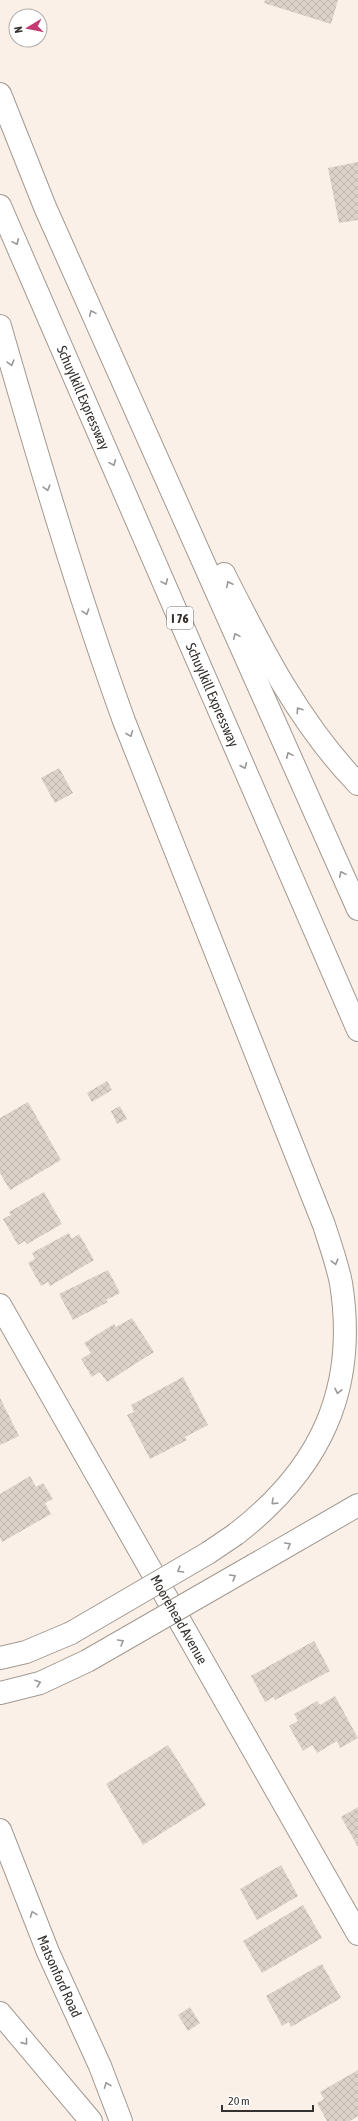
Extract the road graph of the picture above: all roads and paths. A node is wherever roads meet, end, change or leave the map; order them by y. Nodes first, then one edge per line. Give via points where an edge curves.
1 (0, 94) edge
2 (0, 206) edge
3 (0, 326) edge
4 (101, 333) junction
5 (358, 784) edge
6 (358, 909) edge
7 (358, 1030) edge
8 (0, 1305) edge
9 (358, 1505) edge
10 (0, 1658) edge
11 (0, 1692) edge
12 (0, 1830) edge
13 (358, 1934) edge
14 (0, 2013) edge
15 (91, 2121) edge
16 (121, 2121) edge

4 -> 1 main road via 44,207
2 -> 7 main road, Schuylkill Expressway / I 76
3 -> 10 main road, bridge via 49,494 124,721 324,1225 340,1282 345,1331 343,1367 338,1395 329,1422 312,1454 281,1495 260,1516 208,1553 71,1633 26,1652
5 -> 4 main road via 322,743 277,675
6 -> 4 main road
8 - 13 main road, Moorehead Avenue
11 -> 9 main road, bridge via 40,1683 87,1662
16 -> 12 main road, Matsonford Road via 100,2066 48,1952
14 -> 15 main road

